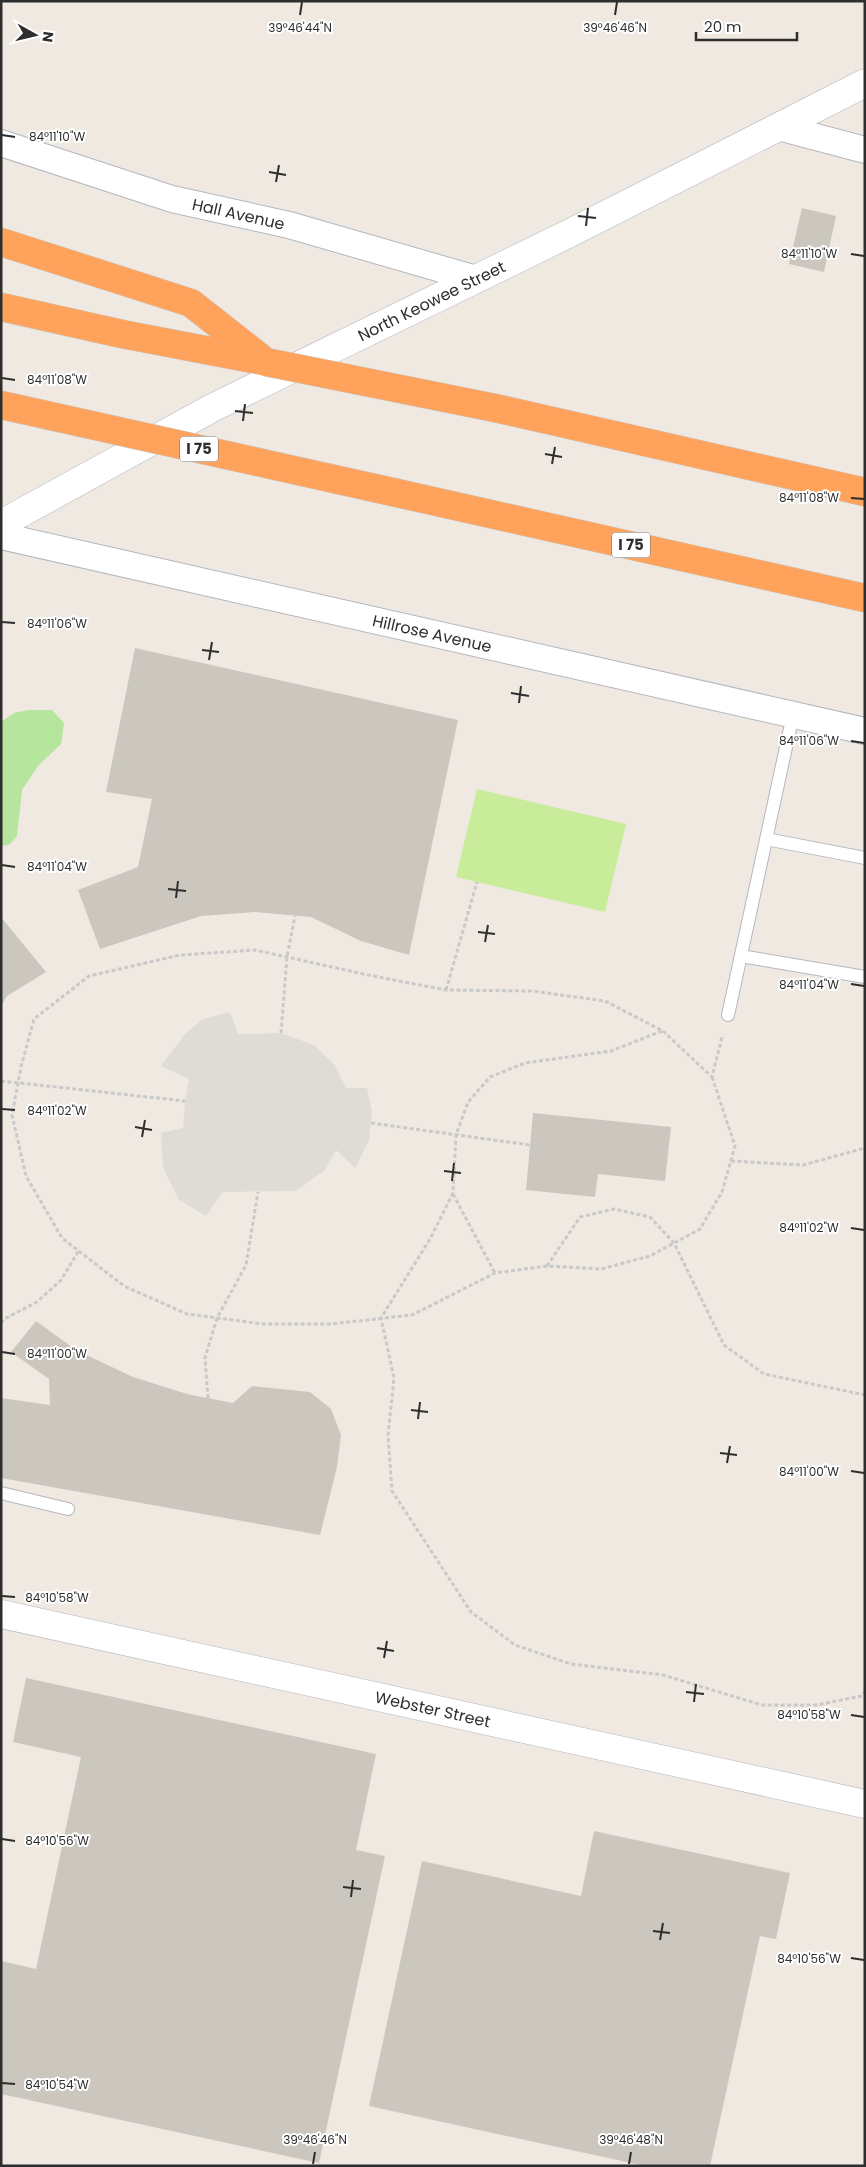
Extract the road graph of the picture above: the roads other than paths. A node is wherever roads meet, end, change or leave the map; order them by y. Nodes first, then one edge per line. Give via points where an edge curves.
1 (865, 83) edge
2 (778, 127) junction
3 (1, 143) edge
4 (865, 150) edge
5 (1, 242) edge
6 (476, 279) junction
7 (1, 307) edge
8 (266, 362) junction
9 (1, 405) edge
10 (865, 492) edge
11 (1, 524) edge
12 (1, 536) edge
13 (865, 598) edge
14 (793, 715) junction
15 (865, 731) edge
16 (766, 839) junction
17 (865, 858) edge
18 (741, 956) junction
19 (865, 977) edge
20 (728, 1015) road end
21 (1, 1493) edge
22 (68, 1509) dead end
23 (1, 1614) edge
24 (865, 1804) edge

1 - 2 main road, North Keowee Street
2 - 4 street
2 - 6 main road, North Keowee Street
3 - 6 street, Hall Avenue via 172,199 288,225
5 - 8 highway via 191,303
6 - 11 main road, North Keowee Street via 212,408
7 - 8 highway
8 - 10 highway, bridge via 495,408
9 - 13 highway, I 75, bridge
12 - 14 street, Hillrose Avenue
14 - 15 street, Hillrose Avenue
14 - 16 lane
16 - 17 lane
16 - 18 lane
18 - 19 lane
18 - 20 lane
21 - 22 lane
23 - 24 main road, Webster Street

